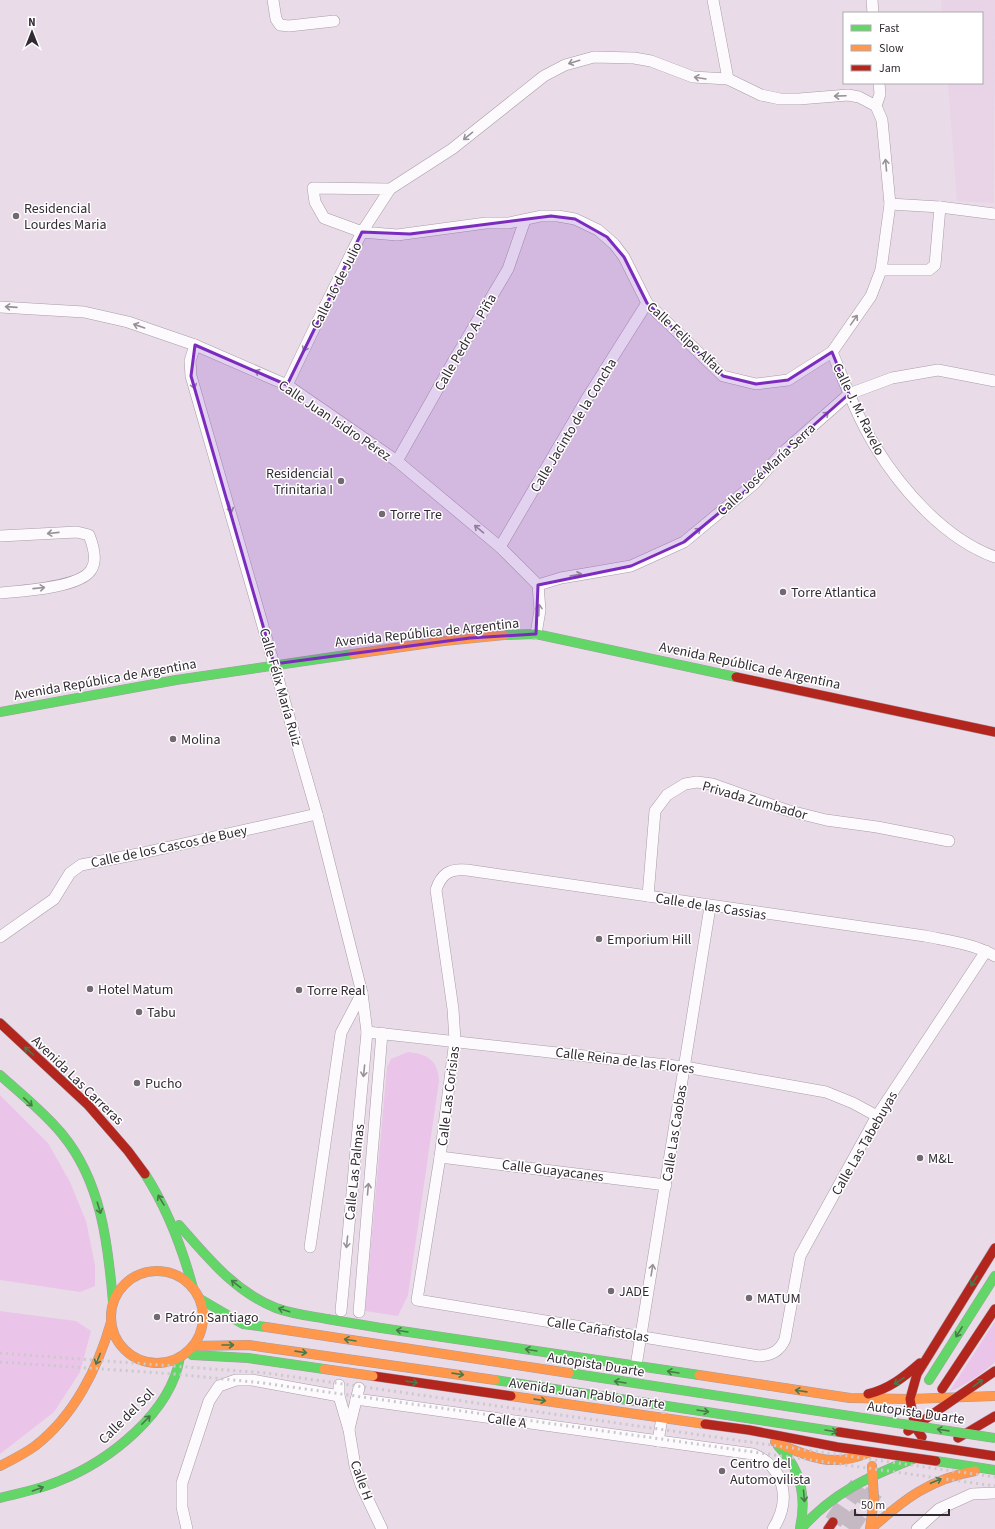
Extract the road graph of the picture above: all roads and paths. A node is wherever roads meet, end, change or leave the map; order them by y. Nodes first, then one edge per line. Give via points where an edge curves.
1 (273, 0) edge
2 (713, 0) edge
3 (872, 0) edge
4 (873, 12) edge
5 (334, 21) dead end
6 (728, 79) junction
7 (879, 84) edge
8 (876, 106) junction
9 (390, 189) junction
10 (890, 204) junction
11 (940, 207) junction
12 (995, 214) edge
13 (526, 220) junction
14 (362, 232) junction
15 (881, 270) junction
16 (647, 303) junction
17 (0, 307) edge
18 (194, 344) junction
19 (832, 352) junction
20 (995, 381) edge
21 (287, 385) junction
22 (849, 394) junction
23 (397, 461) junction
24 (0, 536) edge
25 (500, 547) junction
26 (995, 557) edge
27 (538, 585) junction
28 (0, 592) edge
29 (536, 634) junction
30 (274, 664) junction
31 (0, 712) edge
32 (995, 732) edge
33 (317, 814) junction
34 (949, 841) dead end
35 (436, 890) joint
36 (648, 896) junction
37 (710, 907) junction
38 (0, 937) edge
39 (991, 953) edge
40 (362, 993) junction
41 (0, 1024) edge
42 (367, 1032) junction
43 (382, 1033) junction
44 (455, 1040) junction
45 (685, 1067) junction
46 (0, 1075) edge
47 (877, 1116) junction
48 (440, 1157) junction
49 (666, 1185) junction
50 (169, 1214) junction
51 (310, 1247) dead end
52 (995, 1248) edge
53 (995, 1276) edge
54 (193, 1288) junction
55 (200, 1299) junction
56 (417, 1300) joint
57 (113, 1302) junction
58 (995, 1309) edge
59 (341, 1311) dead end
60 (359, 1312) dead end
61 (111, 1322) junction
62 (642, 1336) junction
63 (193, 1346) junction
64 (778, 1351) joint
65 (928, 1355) junction
66 (182, 1356) junction
67 (636, 1366) junction
68 (995, 1370) edge
69 (929, 1380) dead end
70 (339, 1385) dead end
71 (359, 1388) dead end
72 (942, 1389) dead end
73 (823, 1394) junction
74 (339, 1396) junction
75 (961, 1396) junction
76 (995, 1396) edge
77 (850, 1398) junction
78 (356, 1399) junction
79 (910, 1399) junction
80 (847, 1410) junction
81 (662, 1418) junction
82 (991, 1418) edge
83 (915, 1427) junction
84 (349, 1430) junction
85 (749, 1430) junction
86 (995, 1438) edge
87 (771, 1440) junction
88 (658, 1441) junction
89 (837, 1447) junction
90 (933, 1451) junction
91 (869, 1452) junction
92 (995, 1456) edge
93 (913, 1459) junction
94 (995, 1464) edge
95 (0, 1466) edge
96 (984, 1468) junction
97 (995, 1470) edge
98 (873, 1477) junction
99 (995, 1493) edge
100 (0, 1498) edge
101 (187, 1529) edge
102 (382, 1529) edge
103 (773, 1529) edge
104 (800, 1529) edge
105 (871, 1529) edge
106 (917, 1529) edge

1 - 5 street via 276,19 280,25
2 - 6 street
3 - 4 street
8 -> 6 street via 859,97 848,95 799,99 761,95
6 -> 9 street via 693,77 651,61 618,56 594,57 565,65 544,76 452,149
7 - 8 street, Calle Felipe Alfau via 880,94
10 -> 8 street, Calle Felipe Alfau via 882,120
9 - 14 street, Calle 16 de Julio
9 - 14 street, Calle Felipe Alfau via 313,188 315,202 324,218
10 - 11 street
10 - 15 street, Calle Felipe Alfau
11 - 12 street
11 - 15 street via 935,264 929,270
13 - 14 street, Calle Felipe Alfau via 410,234
13 - 16 street, Calle Felipe Alfau via 546,216 567,217 598,230 624,257
13 - 23 street, Calle Pedro A. Piña via 508,269
14 -> 21 street, Calle 16 de Julio
19 -> 15 street, Calle Felipe Alfau via 871,296
16 - 19 street, Calle Felipe Alfau via 723,376 756,384 788,380
16 - 25 street, Calle Jacinto de la Concha via 586,400
18 -> 17 street, Calle Juan Isidro Pérez via 128,322 84,312
21 -> 18 street, Calle Juan Isidro Pérez
18 -> 30 street, Calle Félix María Ruiz via 190,361 192,382
19 - 22 street, Calle J. M. Ravelo
20 - 22 street, Calle José María Serra via 938,370 892,378
21 - 23 street, Calle Juan Isidro Pérez
22 - 26 street, Calle J. M. Ravelo via 875,446 924,510 958,540
27 -> 22 street, Calle José María Serra via 561,578 631,566 684,542 754,484 781,454
25 -> 23 street, Calle Juan Isidro Pérez
28 -> 24 street via 56,587 71,583 91,570 94,558 94,546 89,535 77,532
25 - 27 street, Calle Juan Isidro Pérez
29 -> 27 street via 540,610
29 - 30 main road, Avenida República de Argentina via 470,638
29 - 32 main road, Avenida República de Argentina
30 - 31 main road, Avenida República de Argentina via 107,691
30 - 33 street, Calle Félix María Ruiz
33 - 38 street, Calle de los Cascos de Buey via 82,865 70,873 54,899
33 - 40 street, Calle Félix María Ruiz
34 - 36 street, Privada Zumbador via 826,820 793,812 712,784 684,784 667,795 656,811
35 - 36 street, Calle de las Cassias via 445,874 458,869
35 - 44 street, Calle Las Corisias
36 - 37 street, Calle de las Cassias
37 - 39 street, Calle de las Cassias via 925,936
37 - 45 street, Calle Las Caobas
39 - 47 street, Calle Las Tabebuyas
40 - 42 street, Calle Félix María Ruiz
40 - 51 street via 340,1033
50 -> 41 main road, Avenida Las Carreras via 148,1178 102,1119
42 - 43 street, Calle Reina de las Flores
42 -> 59 street, Calle Las Palmas
43 - 44 street, Calle Reina de las Flores
60 -> 43 street, Calle Las Palmas
44 - 45 street, Calle Reina de las Flores
44 - 48 street, Calle Las Corisias
45 - 47 street, Calle Reina de las Flores via 826,1092
45 - 49 street, Calle Las Caobas
46 -> 57 main road via 62,1134 87,1174 101,1215 110,1263
47 - 64 street, Calle Las Tabebuyas via 800,1256 784,1339
48 - 49 street, Calle Guayacanes
48 - 56 street, Calle Las Corisias
62 -> 49 street, Calle Las Caobas
50 - 54 main road, Avenida Las Carreras via 182,1245
67 -> 50 main road, bridge via 299,1315 269,1305 228,1278
52 -> 65 main road
53 -> 69 main road
54 - 55 main road
54 - 57 main road via 183,1279 170,1273 156,1271 130,1280
55 - 63 main road via 203,1323 200,1335
86 -> 55 main road, Autopista Duarte, bridge via 243,1324
56 - 62 street, Calle Cañafistolas
57 - 61 main road
58 - 72 main road
61 - 66 main road via 119,1344 139,1359 151,1363
61 -> 95 main road via 93,1370 66,1417 35,1446
62 - 64 street, Calle Cañafistolas via 759,1356
62 - 67 street, Calle Las Caobas
63 - 66 main road
63 -> 92 main road, bridge via 249,1345 526,1384
65 -> 77 main road via 903,1378 890,1386 874,1393
65 - 79 main road via 916,1374
66 -> 81 main road, Avenida Juan Pablo Duarte, bridge via 248,1358
100 -> 66 main road, Calle del Sol via 29,1492 59,1481 93,1466 120,1446 163,1401 177,1379
73 -> 67 main road
75 -> 68 main road
70 - 74 street
71 - 78 street
73 - 77 main road
73 - 80 main road
74 - 84 street
74 - 101 street via 252,1380 236,1380 219,1386 213,1393 182,1483 182,1508
75 - 76 main road
75 - 79 main road
75 - 83 main road
77 - 79 main road
78 - 84 street
78 - 88 street, Calle A
79 - 83 main road
80 - 89 main road via 852,1422 852,1432 847,1442
80 - 91 main road via 857,1422
81 - 85 main road, Avenida Juan Pablo Duarte
81 - 88 street
82 - 90 main road
82 - 94 main road via 982,1430 980,1449 986,1459
83 - 90 main road
83 - 91 main road
84 - 102 street, Calle H via 351,1451 361,1485
85 - 87 main road
85 - 89 main road, Avenida Juan Pablo Duarte
87 - 91 main road via 823,1461 843,1462
87 -> 104 main road via 787,1455 799,1474 804,1502
88 - 103 street, Calle A via 739,1452 764,1459 779,1477 784,1495 781,1517
89 - 91 main road, Avenida Juan Pablo Duarte
90 - 93 main road
90 - 96 main road
91 - 93 main road, Avenida Juan Pablo Duarte
91 - 98 main road
93 - 96 main road, Avenida Juan Pablo Duarte
93 - 98 main road
96 - 97 main road
105 -> 97 main road via 907,1497 939,1480 967,1472
98 - 104 main road via 838,1493
98 - 105 main road
99 - 106 street via 972,1494 939,1509

